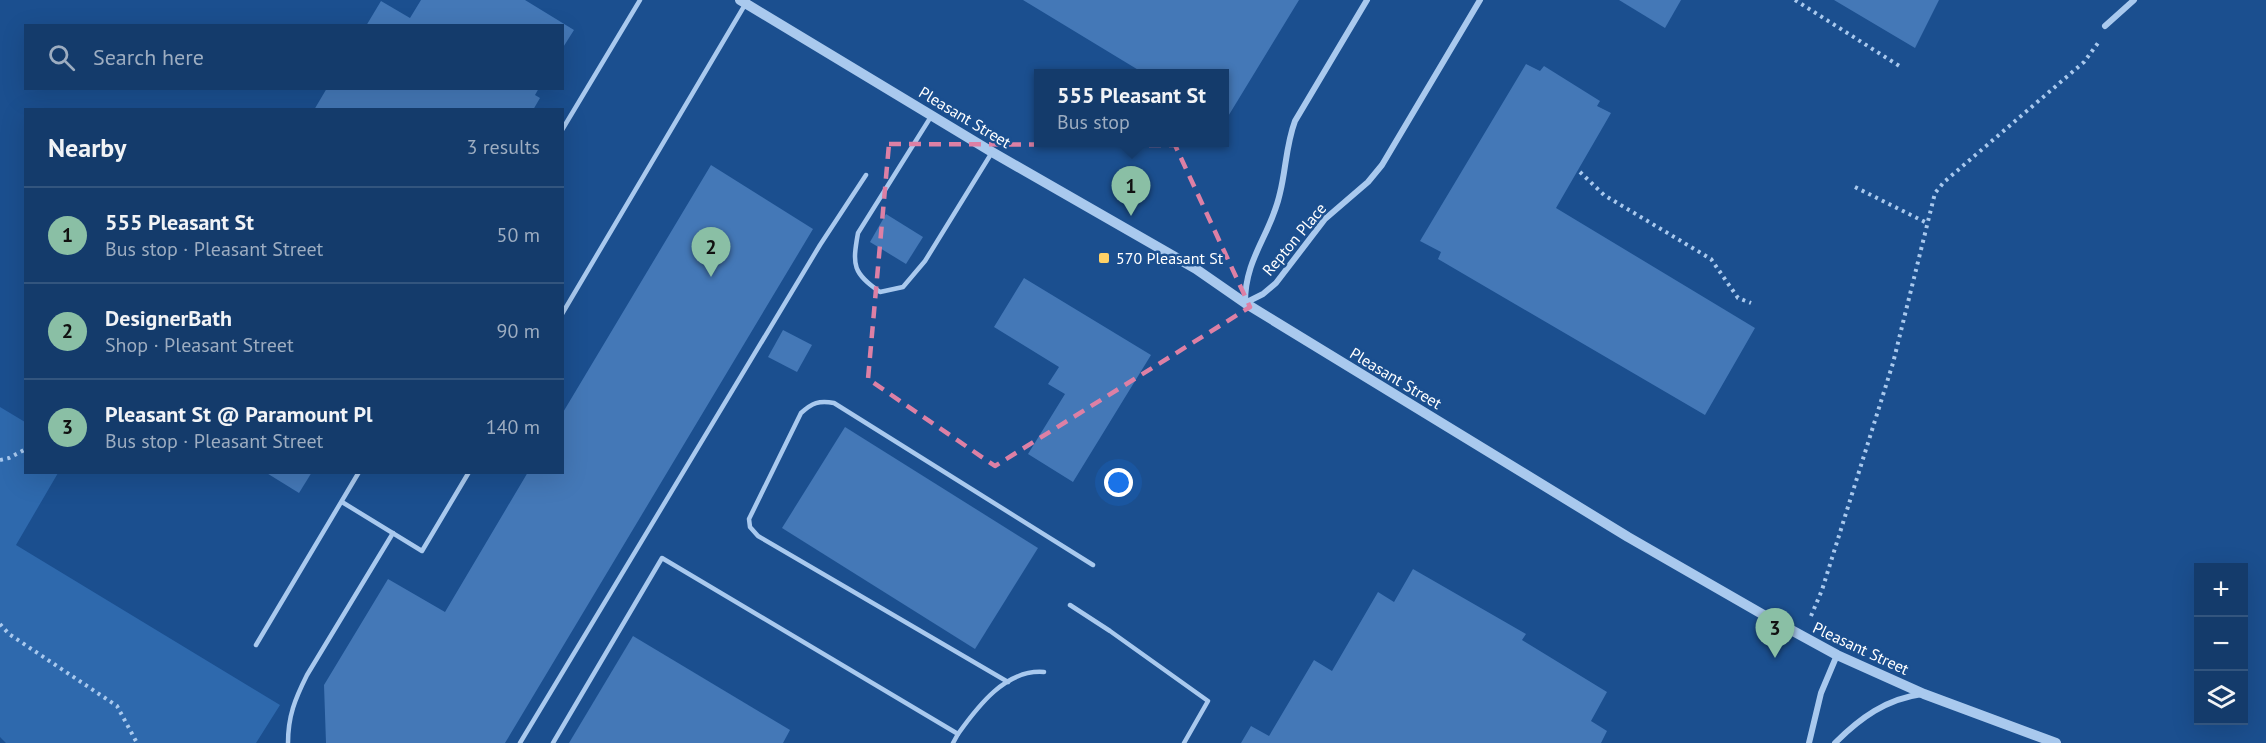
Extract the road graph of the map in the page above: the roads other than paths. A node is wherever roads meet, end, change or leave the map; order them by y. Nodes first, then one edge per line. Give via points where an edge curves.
1 (640, 0) edge
2 (1367, 0) edge
3 (1480, 0) edge
4 (2134, 0) edge
5 (743, 2) edge
6 (2105, 26) road end
7 (932, 115) junction
8 (564, 127) edge
9 (992, 152) junction
10 (866, 175) dead end
11 (1245, 303) junction
12 (564, 311) edge
13 (358, 474) edge
14 (468, 474) edge
15 (342, 502) junction
16 (393, 533) junction
17 (1093, 565) dead end
18 (1070, 605) dead end
19 (256, 645) dead end
20 (1837, 655) junction
21 (1044, 672) dead end
22 (1008, 682) junction
23 (1924, 694) junction
24 (958, 734) junction
25 (288, 743) edge
26 (520, 743) edge
27 (553, 743) edge
28 (953, 743) edge
29 (1184, 743) edge
30 (1809, 743) edge
31 (1835, 743) edge
32 (2056, 743) edge

1 - 8 lane
2 - 11 street, Repton Place via 1295,121 1273,219 1245,283
3 - 11 street, Repton Place via 1382,165 1368,183 1325,219 1276,283
4 - 6 street
5 - 7 street, Pleasant Street
5 - 12 lane
7 - 9 street, Pleasant Street
7 - 9 lane via 858,233 854,256 861,279 880,292 903,287 925,261
9 - 11 street, Pleasant Street via 1196,269
10 - 26 lane via 819,244
11 - 20 street, Pleasant Street via 1628,537
13 - 15 lane
14 - 16 lane via 422,551
15 - 16 lane
15 - 19 lane
16 - 25 lane via 299,690 288,722
17 - 22 lane via 834,403 812,403 801,413 749,519 750,527 759,536
18 - 29 lane via 1208,701
20 - 23 street, Pleasant Street
20 - 30 street via 1821,693
21 - 22 lane via 1025,673
22 - 24 lane via 991,695
23 - 31 street via 1896,700 1873,711
23 - 32 street, Pleasant Street
24 - 27 lane via 662,558
24 - 28 lane

